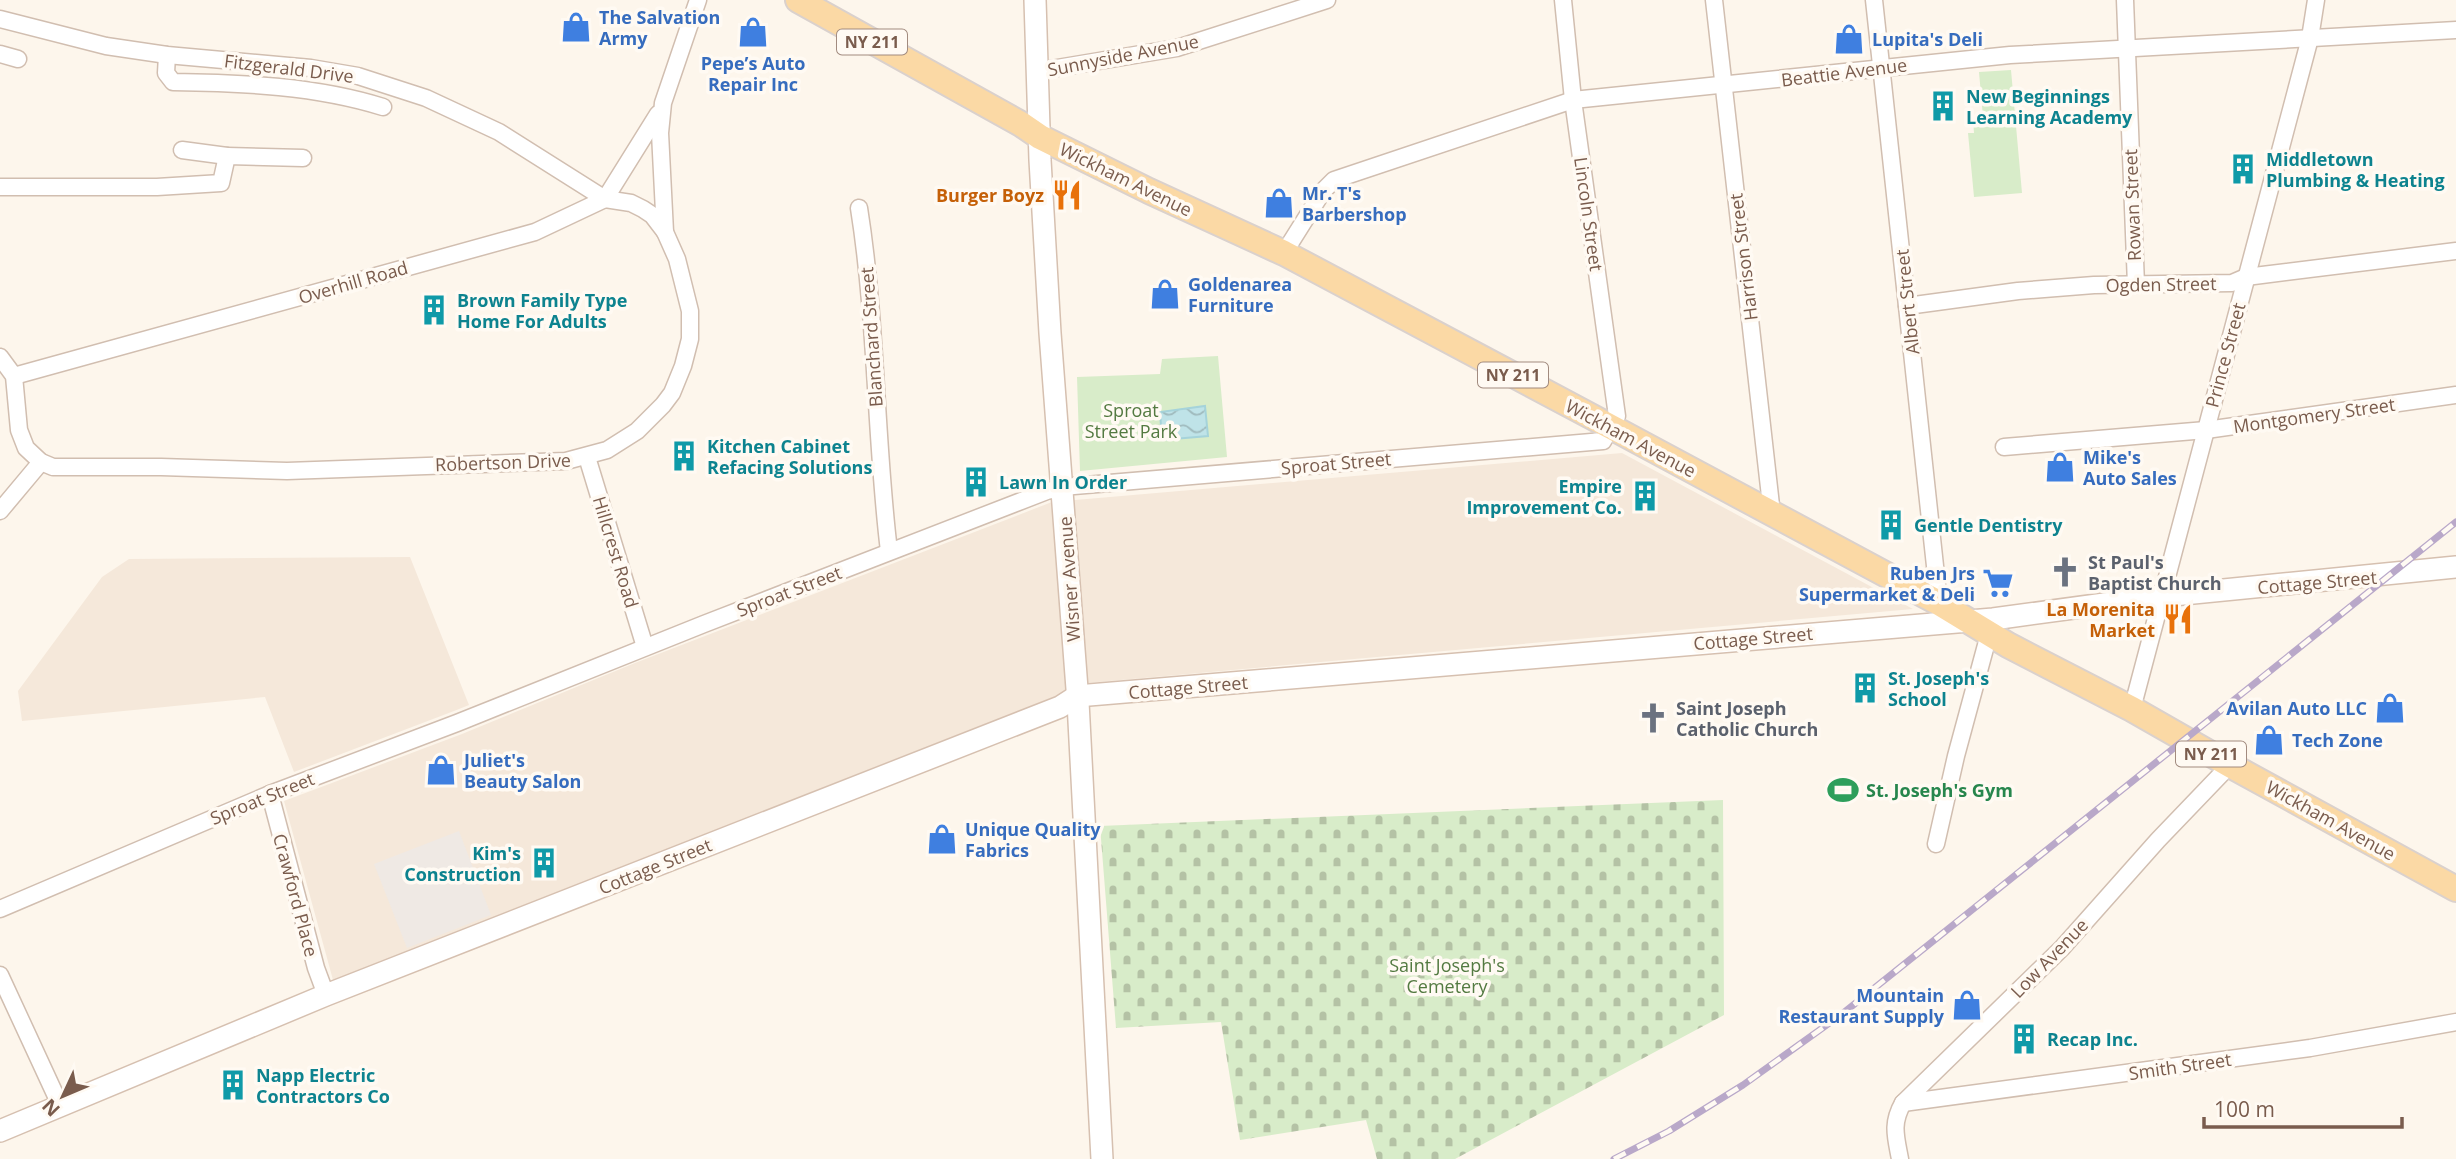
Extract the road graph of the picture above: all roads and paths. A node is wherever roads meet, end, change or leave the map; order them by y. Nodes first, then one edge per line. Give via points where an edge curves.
1 (698, 0) edge
2 (799, 0) edge
3 (1035, 0) edge
4 (1327, 0) edge
5 (1563, 0) edge
6 (1714, 0) edge
7 (1874, 0) edge
8 (2124, 0) edge
9 (2316, 0) edge
10 (823, 7) edge
11 (0, 19) edge
12 (2456, 30) edge
13 (2310, 38) junction
14 (2126, 48) junction
15 (0, 54) edge
16 (167, 55) junction
17 (18, 59) dead end
18 (1881, 67) junction
19 (1038, 71) junction
20 (1723, 86) junction
21 (1573, 100) junction
22 (383, 107) dead end
23 (662, 107) junction
24 (1040, 137) junction
25 (181, 150) dead end
26 (227, 156) junction
27 (303, 158) dead end
28 (0, 187) edge
29 (605, 200) junction
30 (859, 208) dead end
31 (665, 232) junction
32 (2456, 251) edge
33 (1284, 253) junction
34 (2246, 277) junction
35 (2136, 285) junction
36 (1907, 306) junction
37 (0, 357) edge
38 (14, 376) junction
39 (2456, 395) edge
40 (1613, 428) junction
41 (2206, 430) junction
42 (2004, 447) dead end
43 (587, 457) junction
44 (41, 462) junction
45 (1062, 488) junction
46 (0, 511) edge
47 (1772, 514) junction
48 (889, 551) junction
49 (2456, 567) edge
50 (2163, 596) junction
51 (1939, 603) junction
52 (1966, 620) junction
53 (1989, 634) junction
54 (645, 647) junction
55 (1077, 696) junction
56 (2132, 709) junction
57 (2230, 765) junction
58 (270, 794) junction
59 (1936, 844) dead end
60 (2456, 889) edge
61 (0, 909) edge
62 (0, 975) edge
63 (326, 995) junction
64 (2456, 1022) edge
65 (1903, 1103) junction
66 (61, 1107) junction
67 (0, 1131) edge
68 (1102, 1159) edge
69 (1900, 1159) edge

1 - 23 street, Robertson Drive
2 - 10 main road, Wickham Avenue / NY 211
3 - 19 street, Wisner Avenue
4 - 19 street, Sunnyside Avenue via 1177,48
5 - 21 street, Lincoln Street
6 - 20 street, Harrison Street
7 - 18 street, Albert Street
8 - 14 street, Rowan Street
9 - 13 street, Prince Street
10 - 24 main road, Wickham Avenue / NY 211
11 - 16 street, Fitzgerald Drive via 106,46
12 - 13 street, Beattie Avenue
13 - 14 street, Beattie Avenue
13 - 34 street, Prince Street
14 - 18 street, Beattie Avenue
14 - 35 street, Rowan Street
15 - 17 street
16 - 22 street via 166,73 173,82 320,92
16 - 29 street, Fitzgerald Drive via 311,68 358,76 426,98 499,132
18 - 20 street, Beattie Avenue
18 - 36 street, Albert Street
19 - 24 street, Wisner Avenue
20 - 21 street, Beattie Avenue
20 - 47 street, Harrison Street
21 - 33 street, Beattie Avenue via 1334,180
21 - 40 street, Lincoln Street via 1618,416
23 - 29 street
23 - 31 street, Robertson Drive
24 - 33 main road, Wickham Avenue / NY 211
24 - 45 street, Wisner Avenue
25 - 26 street
26 - 27 street
26 - 28 street via 221,183
29 - 31 street, Fitzgerald Drive via 643,209
29 - 38 street, Overhill Road via 535,232
30 - 48 street, Blanchard Street
31 - 43 street, Robertson Drive via 691,310 683,366 672,393 647,423 617,445
32 - 34 street, Ogden Street
33 - 40 main road, Wickham Avenue / NY 211
34 - 35 street, Ogden Street via 2232,283
34 - 41 street, Prince Street
35 - 36 street, Ogden Street via 2018,291
36 - 51 street, Albert Street
37 - 38 street
38 - 44 street via 19,430 26,448
39 - 41 street, Montgomery Street
40 - 45 street, Sproat Street via 1603,441
40 - 47 main road, Wickham Avenue / NY 211
41 - 42 street, Montgomery Street
41 - 50 street, Prince Street
43 - 44 street, Robertson Drive via 287,471 53,467
43 - 54 street, Hillcrest Road
44 - 46 street
45 - 48 street, Sproat Street
45 - 55 street, Wisner Avenue
47 - 51 main road, Wickham Avenue / NY 211
48 - 54 street, Sproat Street
49 - 50 street, Cottage Street
50 - 52 street, Cottage Street
50 - 56 street, Prince Street
51 - 52 main road, Wickham Avenue / NY 211
52 - 53 main road, Wickham Avenue / NY 211
52 - 55 street, Cottage Street
53 - 56 main road, Wickham Avenue / NY 211
53 - 59 street
54 - 58 street, Sproat Street
55 - 63 street, Cottage Street via 1060,707
55 - 68 street, Wisner Avenue
56 - 57 main road, Wickham Avenue / NY 211
57 - 60 main road, Wickham Avenue / NY 211
57 - 65 street, Low Avenue via 2062,948
58 - 61 street, Sproat Street
58 - 63 street, Crawford Place
62 - 66 street
63 - 66 street, Cottage Street
64 - 65 street, Smith Street via 2296,1050
65 - 69 street via 1895,1116
66 - 67 street, Cottage Street

